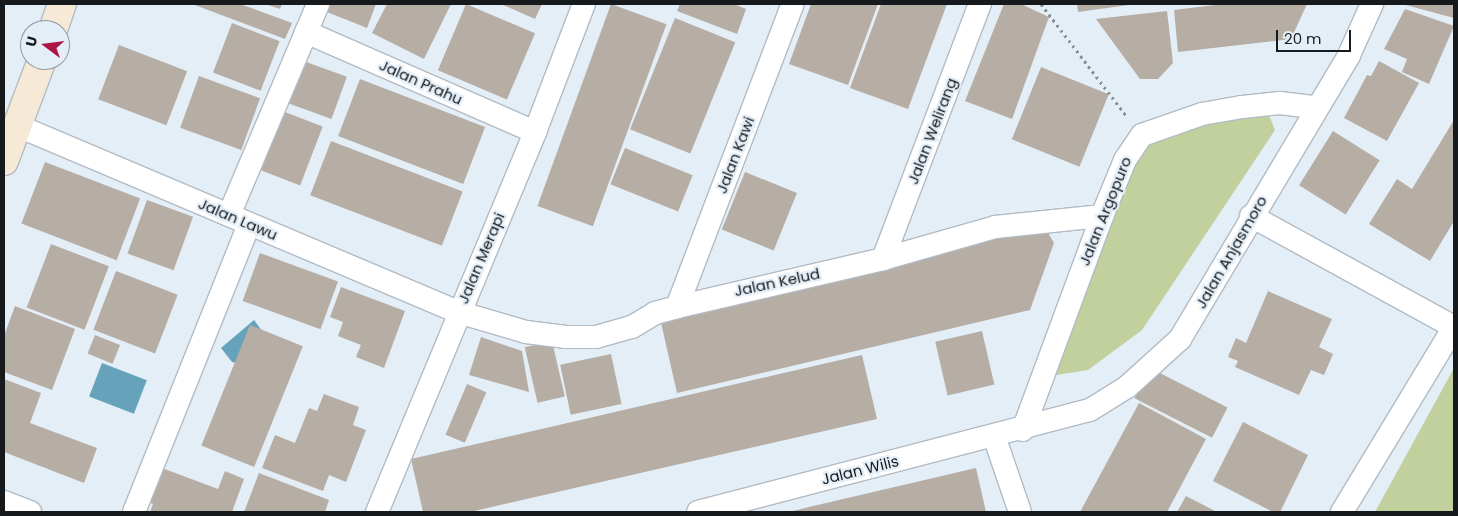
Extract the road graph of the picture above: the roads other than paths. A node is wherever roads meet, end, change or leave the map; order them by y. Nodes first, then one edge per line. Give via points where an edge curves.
1 (62, 4) edge
2 (318, 4) edge
3 (584, 4) edge
4 (793, 4) edge
5 (980, 4) edge
6 (1372, 4) edge
7 (56, 20) edge
8 (306, 32) junction
9 (38, 70) edge
10 (1315, 107) junction
11 (18, 126) junction
12 (535, 132) junction
13 (4, 161) edge
14 (229, 214) junction
15 (1102, 216) junction
16 (1251, 216) junction
17 (248, 224) junction
18 (884, 258) junction
19 (677, 306) junction
20 (458, 312) junction
21 (1454, 327) edge
22 (1022, 430) junction
23 (994, 436) junction
24 (4, 502) edge
25 (30, 512) edge
26 (134, 512) edge
27 (377, 512) edge
28 (698, 512) edge
29 (1020, 512) edge
30 (1342, 512) edge

1 - 7 street
2 - 8 street
3 - 12 street, Jalan Merapi
4 - 19 street, Jalan Kawi
5 - 18 street, Jalan Welirang
6 - 10 street, Jalan Anjasmoro via 1349,55
8 - 12 street, Jalan Prahu
8 - 14 street
9 - 11 street
10 - 15 street, Jalan Argopuro via 1280,103 1242,107 1202,114 1142,135 1125,160
10 - 16 street, Jalan Anjasmoro
11 - 13 street
11 - 14 street, Jalan Lawu
12 - 20 street, Jalan Merapi
14 - 17 street, Jalan Lawu
15 - 18 street, Jalan Kelud via 995,227
15 - 22 street, Jalan Argopuro
16 - 21 street
16 - 22 street, Jalan Anjasmoro via 1180,339 1127,387 1090,410
17 - 20 street, Jalan Lawu
17 - 26 street
18 - 19 street, Jalan Kelud
19 - 20 street, Jalan Kelud via 655,313 632,328 596,337 526,332
20 - 27 street, Jalan Merapi
21 - 30 street
22 - 23 street, Jalan Wilis
23 - 28 street, Jalan Wilis
23 - 29 street
24 - 25 street

